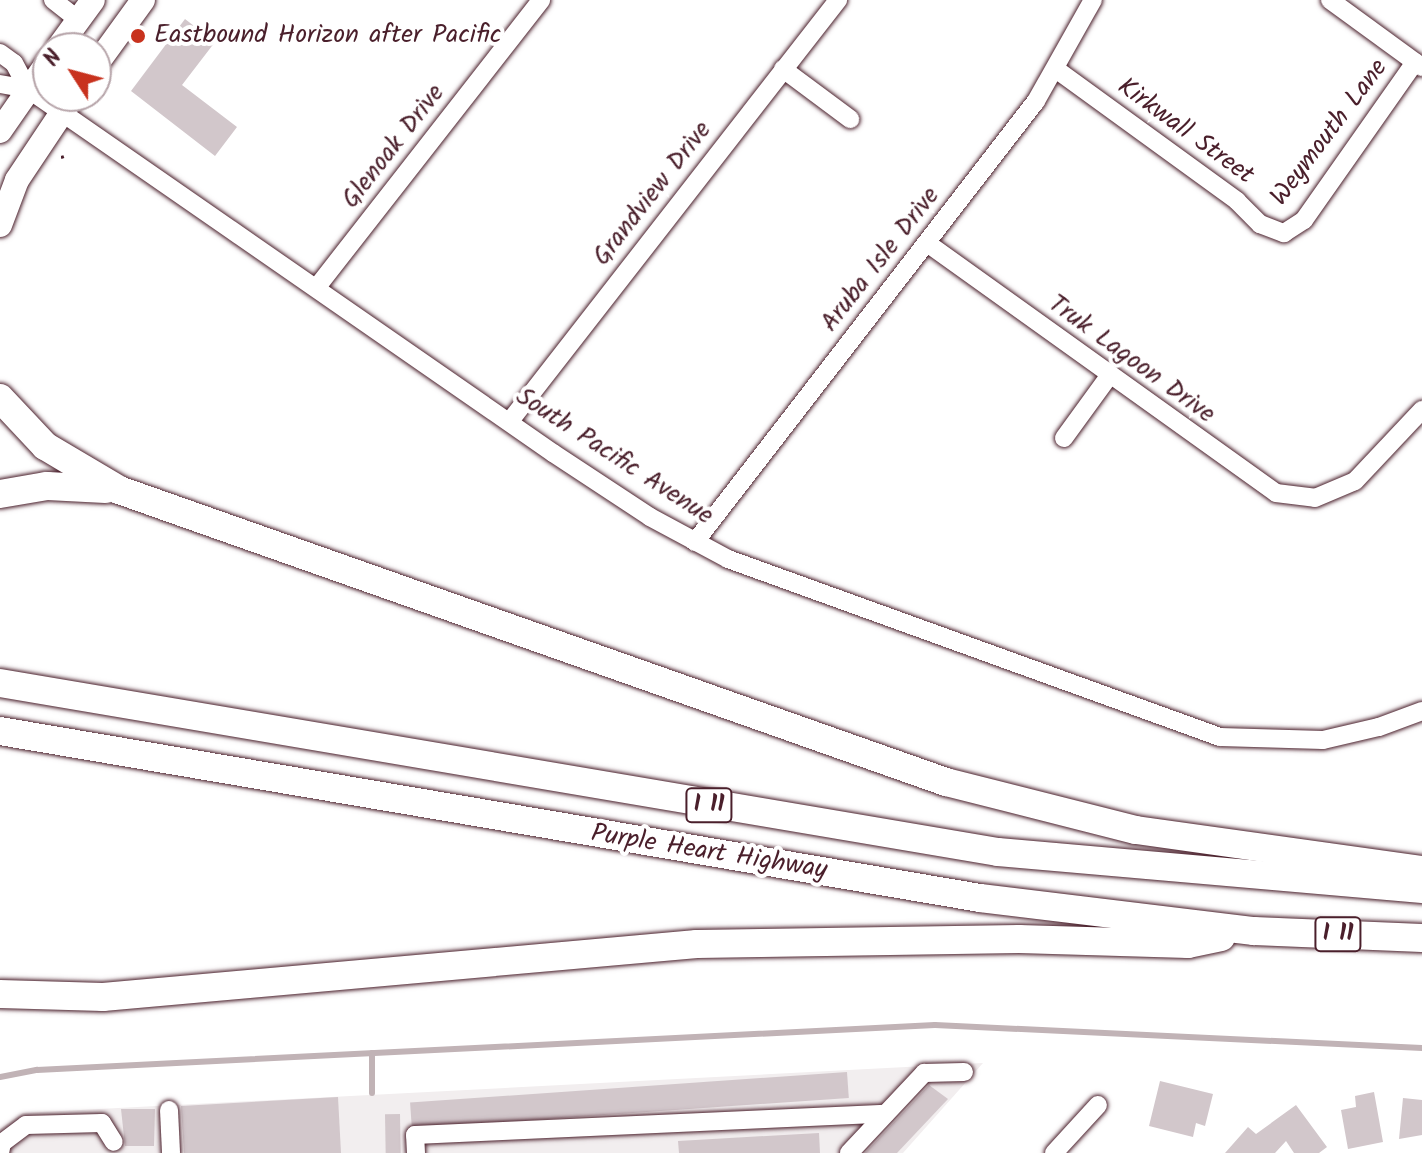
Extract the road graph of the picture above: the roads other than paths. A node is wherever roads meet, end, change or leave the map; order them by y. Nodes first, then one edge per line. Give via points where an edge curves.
1 (53, 0) edge
2 (143, 0) edge
3 (541, 0) edge
4 (838, 0) edge
5 (1093, 0) edge
6 (1330, 0) edge
7 (86, 10) edge
8 (70, 32) edge
9 (112, 43) edge
10 (0, 53) edge
11 (1419, 65) edge
12 (783, 69) junction
13 (1057, 70) junction
14 (0, 84) edge
15 (32, 84) edge
16 (28, 89) junction
17 (32, 91) edge
18 (62, 112) edge
19 (78, 112) edge
20 (850, 119) dead end
21 (0, 131) edge
22 (0, 225) edge
23 (1284, 233) joint
24 (927, 243) junction
25 (317, 287) junction
26 (1109, 376) junction
27 (0, 398) edge
28 (510, 421) junction
29 (1418, 422) edge
30 (1064, 438) dead end
31 (119, 490) junction
32 (0, 494) edge
33 (695, 542) junction
34 (0, 683) edge
35 (1422, 711) edge
36 (0, 731) edge
37 (1422, 870) edge
38 (1422, 889) edge
39 (1254, 931) junction
40 (1422, 938) edge
41 (1, 993) edge
42 (964, 1072) dead end
43 (1098, 1105) dead end
44 (169, 1110) dead end
45 (886, 1114) junction
46 (114, 1142) dead end
47 (0, 1153) edge
48 (171, 1153) edge
49 (416, 1153) edge
50 (849, 1153) edge
51 (1054, 1153) edge

1 - 7 street
2 - 9 main road
3 - 25 street, Glenoak Drive
4 - 12 street, Grandview Drive
5 - 13 street, Aruba Isle Drive
6 - 11 street
7 - 8 main road
10 - 16 street, South Pacific Avenue via 14,63
11 - 23 street, Weymouth Lane via 1304,220
12 - 20 street
12 - 28 street, Grandview Drive
13 - 23 street, Kirkwall Street via 1237,201 1260,224
13 - 24 street, Aruba Isle Drive
14 - 16 street, South Pacific Avenue
15 - 16 main road
16 - 17 street, South Pacific Avenue
16 - 21 main road
18 - 22 main road via 17,180
19 - 25 street, South Pacific Avenue
24 - 26 street, Truk Lagoon Drive
24 - 33 street, Aruba Isle Drive
25 - 28 street, South Pacific Avenue
26 - 29 street, Truk Lagoon Drive via 1276,493 1315,498 1355,481
26 - 30 street
27 - 31 highway via 59,456
28 - 33 street, South Pacific Avenue
31 - 32 highway via 47,486
31 - 37 highway via 946,782 1136,830
33 - 35 street, South Pacific Avenue via 785,582 1194,731 1300,742 1379,727
34 - 38 highway, Purple Heart Highway / I 11 via 998,852
36 - 39 highway, Purple Heart Highway / I 11 via 980,898
39 - 40 highway, Purple Heart Highway / I 11
39 - 41 highway via 1188,944 1019,939 697,944 103,997
42 - 45 street via 924,1073
43 - 51 street
44 - 48 street
45 - 49 street via 415,1135
45 - 50 street
46 - 47 street via 102,1123 26,1125 2,1143

